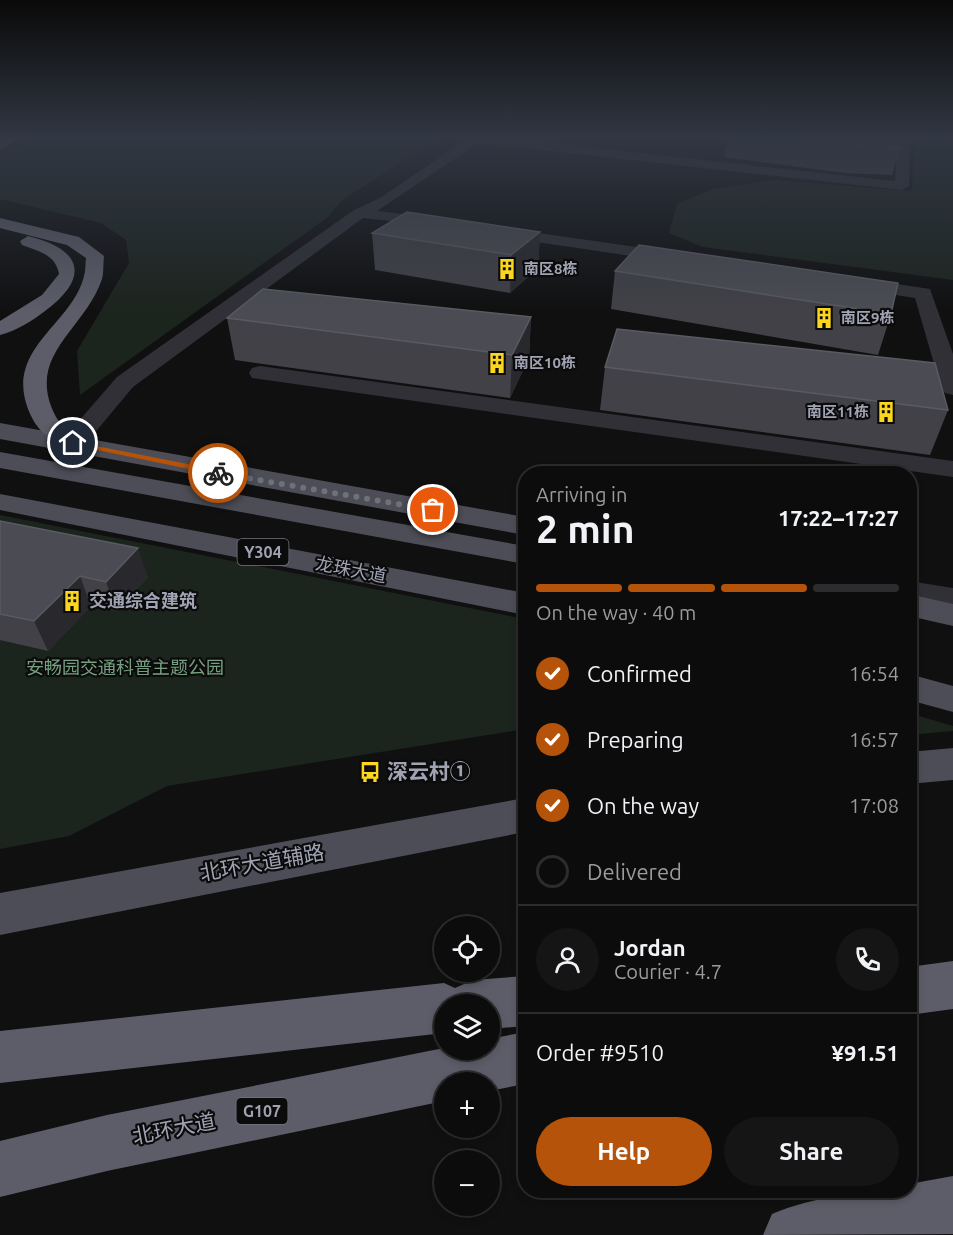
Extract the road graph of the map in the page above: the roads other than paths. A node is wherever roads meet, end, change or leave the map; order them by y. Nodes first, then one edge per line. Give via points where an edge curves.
1 (369, 196) edge
2 (393, 196) edge
3 (360, 213) junction
4 (0, 223) edge
5 (453, 226) edge
6 (477, 230) edge
7 (0, 235) edge
8 (700, 261) edge
9 (657, 272) edge
10 (680, 276) edge
11 (829, 280) edge
12 (846, 301) edge
13 (882, 306) edge
14 (906, 310) dead end
15 (929, 314) junction
16 (0, 329) edge
17 (260, 373) dead end
18 (953, 388) edge
19 (0, 431) edge
20 (73, 443) junction
21 (10, 462) edge
22 (953, 469) edge
23 (204, 470) junction
24 (0, 502) edge
25 (518, 525) edge
26 (518, 554) edge
27 (917, 592) edge
28 (953, 599) edge
29 (518, 603) edge
30 (917, 607) edge
31 (953, 615) edge
32 (917, 626) edge
33 (953, 633) edge
34 (917, 689) edge
35 (953, 699) edge
36 (953, 764) edge
37 (917, 767) edge
38 (518, 816) edge
39 (0, 914) edge
40 (953, 985) edge
41 (917, 990) edge
42 (518, 1002) edge
43 (500, 1003) edge
44 (434, 1009) edge
45 (0, 1057) edge
46 (518, 1059) edge
47 (0, 1169) edge
48 (953, 1205) edge
49 (793, 1235) edge

1 - 3 street
2 - 3 street
3 - 5 street
3 - 20 street via 125,382
4 - 20 highway via 73,241 95,256 97,272 42,353 35,375 36,399 46,421
6 - 8 street
7 - 16 highway via 48,248 64,260 68,271 64,285 53,298
9 - 10 street
11 - 15 street via 923,293
12 - 13 street
14 - 15 street
15 - 18 street
17 - 22 street
19 - 20 main road
20 - 23 main road
21 - 23 main road
21 - 26 main road
23 - 25 main road
24 - 29 main road, 龙珠大道 / Y304
27 - 28 street
30 - 31 main road
32 - 33 main road
34 - 35 main road
36 - 37 main road
38 - 39 main road, 北环大道辅路
40 - 41 highway
42 - 43 highway
44 - 45 highway
46 - 47 highway, 北环大道 / G107 via 106,1143
48 - 49 highway

